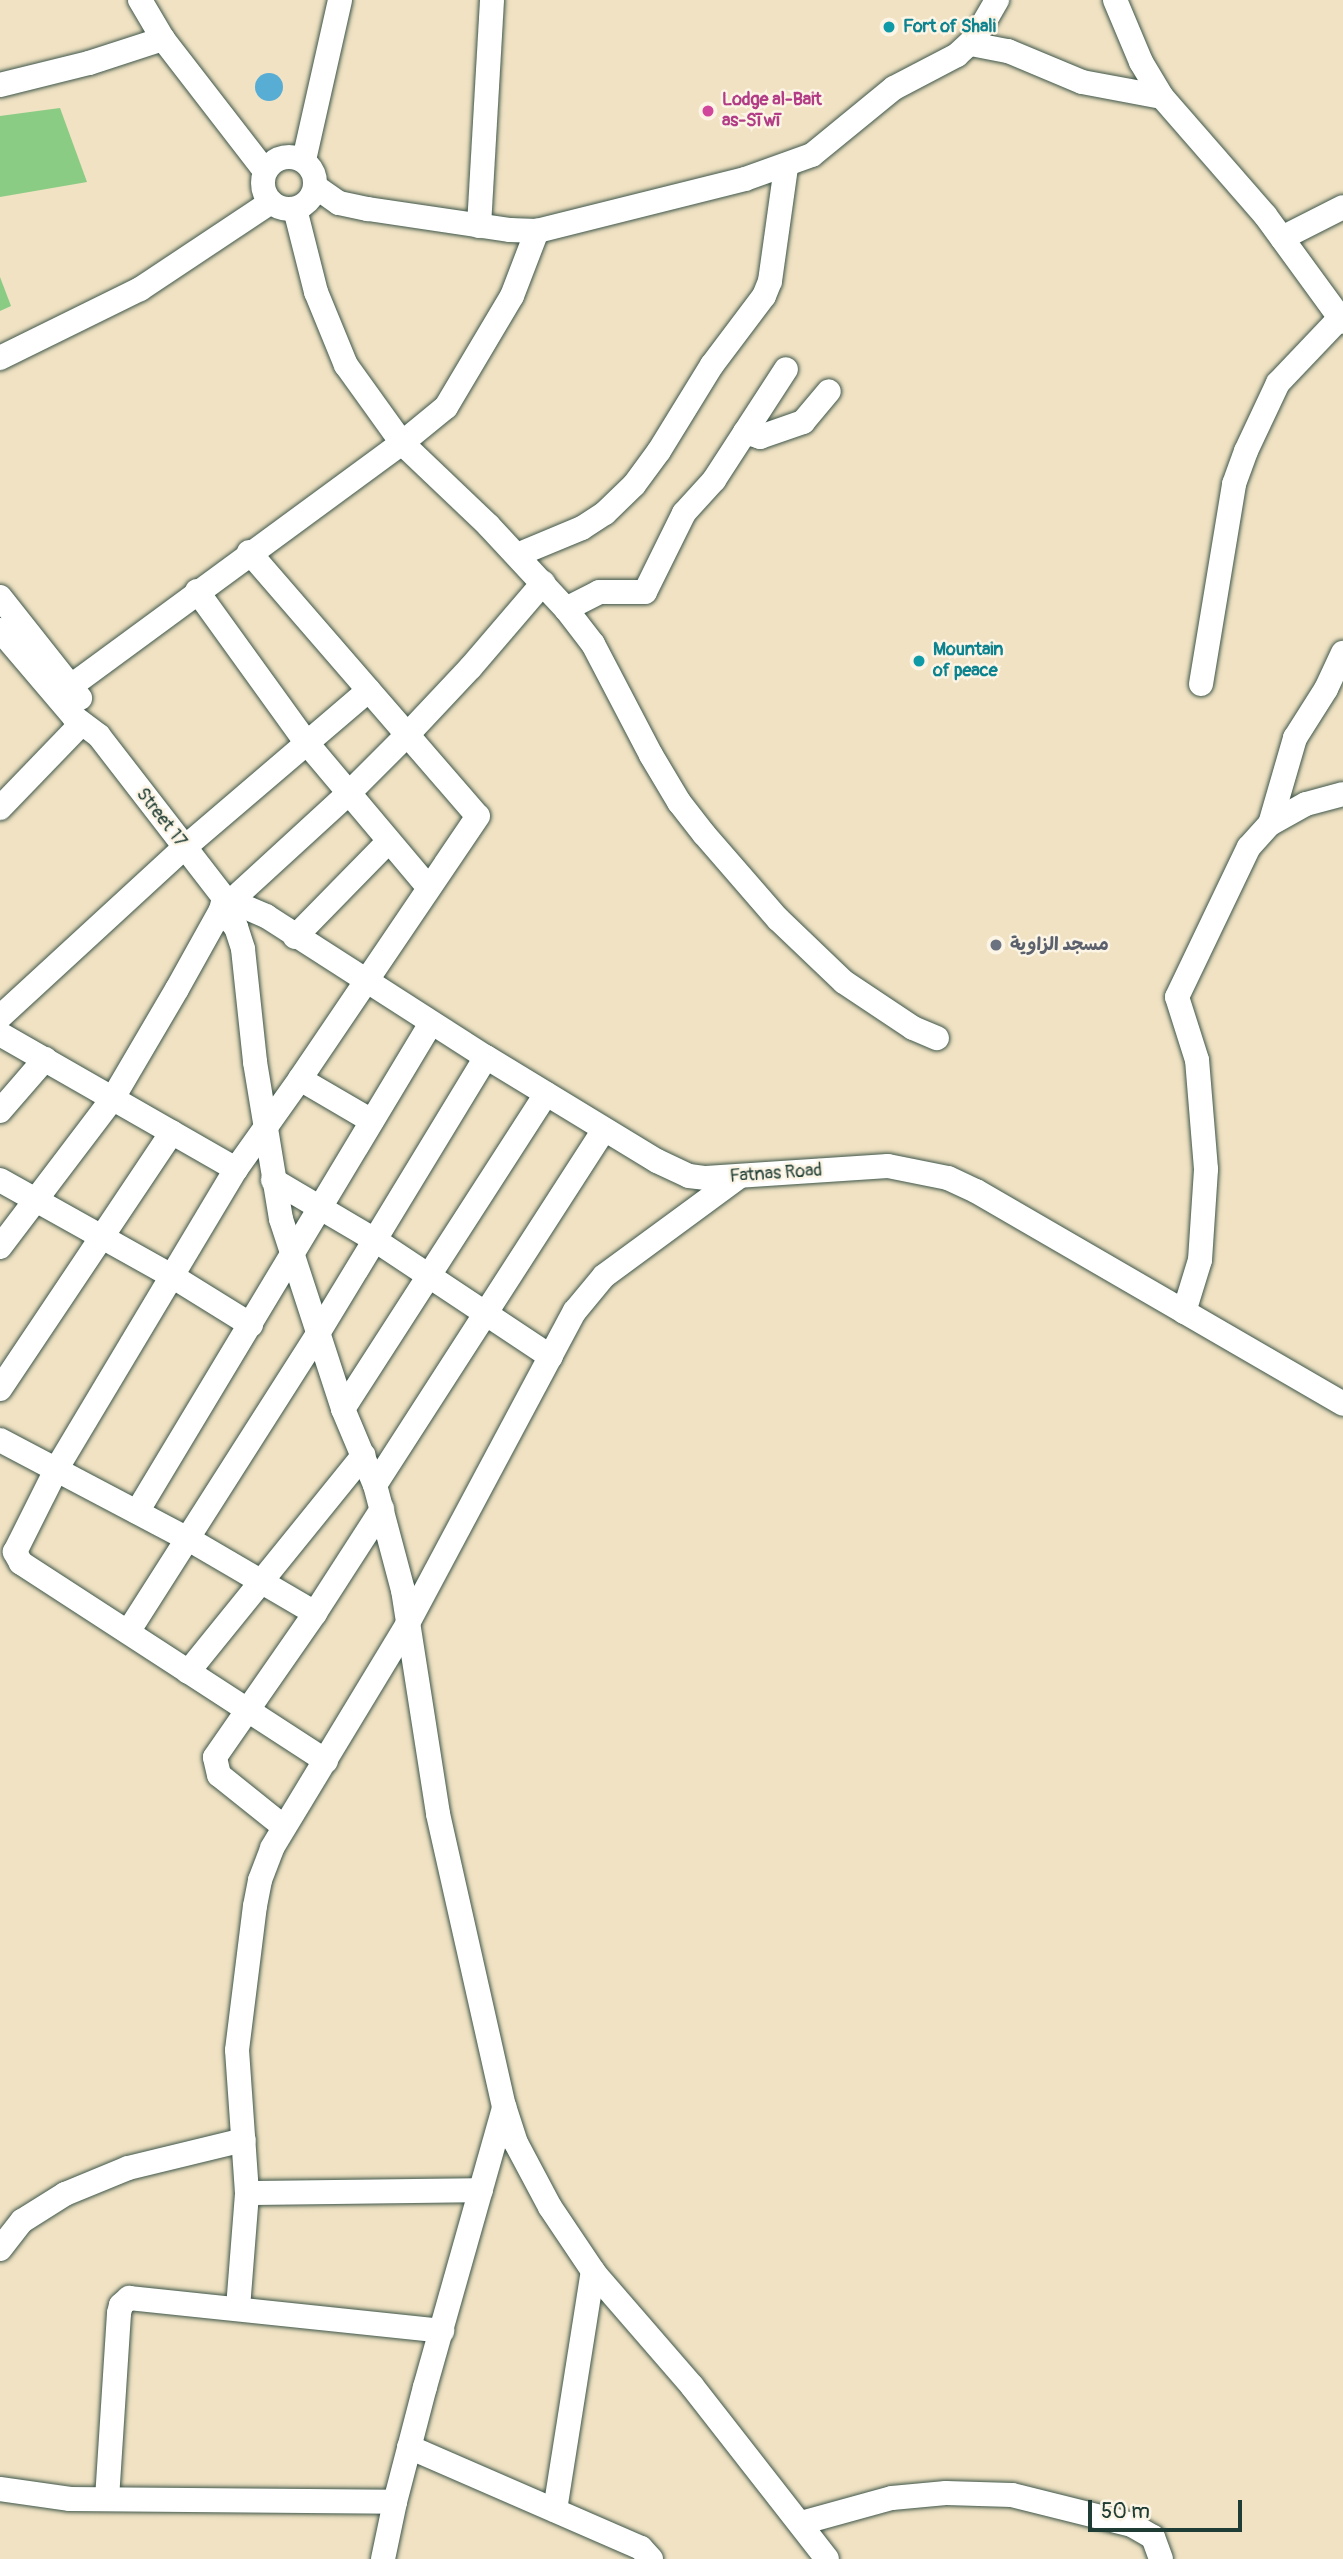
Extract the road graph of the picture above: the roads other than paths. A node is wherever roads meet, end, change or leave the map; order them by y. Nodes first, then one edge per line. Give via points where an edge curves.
1 (140, 0) edge
2 (340, 0) edge
3 (492, 0) edge
4 (997, 0) edge
5 (1115, 0) edge
6 (163, 39) junction
7 (971, 44) junction
8 (0, 85) edge
9 (1162, 97) junction
10 (304, 160) junction
11 (786, 167) junction
12 (265, 171) junction
13 (316, 187) junction
14 (271, 202) junction
15 (1343, 207) edge
16 (295, 209) junction
17 (479, 226) junction
18 (537, 231) junction
19 (1282, 239) junction
20 (1341, 320) edge
21 (0, 358) edge
22 (786, 369) dead end
23 (829, 391) dead end
24 (745, 432) junction
25 (402, 443) junction
26 (740, 473) dead end
27 (714, 480) junction
28 (249, 552) junction
29 (517, 555) junction
30 (543, 583) junction
31 (197, 591) junction
32 (0, 597) edge
33 (566, 609) junction
34 (0, 630) edge
35 (1343, 653) edge
36 (1201, 684) dead end
37 (71, 686) junction
38 (369, 690) junction
39 (90, 730) junction
40 (408, 734) junction
41 (306, 742) junction
42 (349, 793) junction
43 (1343, 794) edge
44 (0, 807) edge
45 (1270, 824) junction
46 (388, 842) junction
47 (184, 848) junction
48 (428, 887) junction
49 (225, 903) junction
50 (295, 937) junction
51 (365, 981) junction
52 (0, 1017) edge
53 (431, 1023) junction
54 (0, 1034) edge
55 (937, 1038) dead end
56 (486, 1057) junction
57 (45, 1059) junction
58 (300, 1079) junction
59 (545, 1094) junction
60 (113, 1098) junction
61 (0, 1111) edge
62 (372, 1121) junction
63 (265, 1126) junction
64 (604, 1130) junction
65 (172, 1132) junction
66 (236, 1169) junction
67 (739, 1177) junction
68 (0, 1180) edge
69 (273, 1180) junction
70 (35, 1200) junction
71 (322, 1207) junction
72 (103, 1237) junction
73 (375, 1240) junction
74 (0, 1247) edge
75 (292, 1259) junction
76 (430, 1275) junction
77 (172, 1276) junction
78 (1184, 1312) junction
79 (486, 1313) junction
80 (251, 1325) junction
81 (317, 1335) junction
82 (551, 1357) junction
83 (0, 1390) edge
84 (1343, 1404) edge
85 (344, 1409) junction
86 (0, 1440) edge
87 (364, 1455) junction
88 (57, 1468) junction
89 (375, 1485) junction
90 (382, 1509) junction
91 (137, 1512) junction
92 (190, 1540) junction
93 (262, 1581) junction
94 (315, 1613) junction
95 (407, 1625) junction
96 (128, 1632) junction
97 (188, 1672) junction
98 (247, 1709) junction
99 (326, 1761) junction
100 (284, 1827) junction
101 (504, 2106) junction
102 (244, 2140) junction
103 (481, 2190) junction
104 (247, 2193) junction
105 (0, 2249) edge
106 (593, 2271) junction
107 (237, 2308) junction
108 (442, 2331) junction
109 (409, 2447) junction
110 (0, 2489) edge
111 (107, 2499) junction
112 (395, 2501) junction
113 (555, 2510) junction
114 (801, 2523) junction
115 (383, 2559) edge
116 (651, 2559) edge
117 (827, 2559) edge
118 (1161, 2559) edge

1 - 6 street
2 - 10 street
3 - 17 street
4 - 7 street
5 - 9 street via 1141,62
6 - 8 street
6 - 12 street
7 - 9 street via 1007,51 1082,82
7 - 11 street via 894,88 835,139
9 - 19 street
10 - 12 street via 282,157
10 - 13 street via 314,172
11 - 18 street
11 - 29 street via 764,296 712,365 659,451 605,513 582,528
12 - 14 street via 263,188
13 - 16 street via 308,201
13 - 17 street via 325,196 354,206
14 - 16 street
14 - 21 street via 140,289
15 - 19 street
16 - 25 street via 329,330 346,365
17 - 18 street
18 - 25 street via 512,296 472,367 446,407
19 - 20 street
20 - 36 street via 1278,383 1246,451 1234,484
22 - 24 street
23 - 24 street via 803,422 760,437
24 - 27 street
25 - 28 street
25 - 29 street
26 - 27 street
27 - 33 street via 684,513 645,592 599,592
28 - 31 street
28 - 38 street
29 - 30 street
30 - 33 street
30 - 40 street
31 - 37 street
31 - 41 street
32 - 37 street, Street 17
33 - 55 street via 593,644 651,755 704,834 778,919 844,982 913,1028
34 - 39 street, Street 17
35 - 45 street via 1295,738
37 - 39 street, Street 17 via 93,718
38 - 40 street
38 - 41 street
39 - 44 street
39 - 47 street, Street 17
40 - 42 street
40 - 48 street via 478,816
41 - 42 street
41 - 47 street
42 - 46 street
42 - 49 street
43 - 45 street via 1306,804
45 - 78 street via 1249,847 1177,997 1197,1060 1206,1169 1200,1260
46 - 48 street
46 - 50 street
47 - 49 street, Street 17
47 - 52 street
48 - 51 street
49 - 50 street, Fatnas Road via 266,916
49 - 60 street
49 - 63 street, Street 17 via 243,949
50 - 51 street, Fatnas Road
51 - 53 street, Fatnas Road
51 - 58 street
53 - 56 street, Fatnas Road
53 - 62 street
54 - 57 street
56 - 59 street, Fatnas Road
56 - 73 street
57 - 60 street
57 - 61 street
58 - 62 street
58 - 63 street
59 - 64 street, Fatnas Road
59 - 76 street
60 - 65 street
60 - 70 street
62 - 71 street
63 - 66 street
63 - 69 street, Street 17
64 - 67 street, Fatnas Road via 689,1176
64 - 79 street
65 - 66 street
65 - 72 street
66 - 77 street
67 - 78 street, Fatnas Road via 888,1166 948,1178
67 - 82 street via 604,1276 575,1311
68 - 70 street
69 - 71 street
69 - 75 street, Street 17
70 - 72 street
70 - 74 street
71 - 73 street
71 - 75 street
72 - 77 street
72 - 83 street
73 - 76 street
73 - 81 street
75 - 80 street
75 - 81 street, Street 17
76 - 79 street
76 - 85 street
77 - 80 street
77 - 88 street
78 - 84 street, Fatnas Road
79 - 82 street
79 - 89 street
80 - 91 street
81 - 85 street, Street 17
81 - 92 street
82 - 95 street
85 - 87 street, Street 17
86 - 88 street
87 - 89 street, Street 17
87 - 93 street
88 - 91 street
88 - 96 street via 15,1546 16,1556 20,1563
89 - 90 street, Street 17
90 - 94 street
90 - 95 street, Street 17
91 - 92 street
92 - 93 street
92 - 96 street
93 - 94 street
93 - 97 street
94 - 98 street
95 - 99 street
95 - 101 street, Street 17 via 439,1814
96 - 97 street
97 - 98 street
98 - 99 street
98 - 100 street via 215,1757 219,1774
99 - 100 street
100 - 102 street via 260,1880 255,1906 237,2050
101 - 103 street
101 - 106 street, Street 17 via 529,2171
102 - 104 street
102 - 105 street via 128,2168 65,2194 22,2221
103 - 104 street
103 - 108 street
104 - 107 street
106 - 113 street
106 - 114 street, Street 17
107 - 108 street
107 - 111 street via 137,2297 121,2305
108 - 109 street
109 - 112 street
109 - 113 street
110 - 111 street
111 - 112 street
112 - 115 street
113 - 116 street via 640,2548
114 - 117 street, Street 17
114 - 118 street via 892,2498 946,2493 1012,2495 1132,2525 1153,2537

